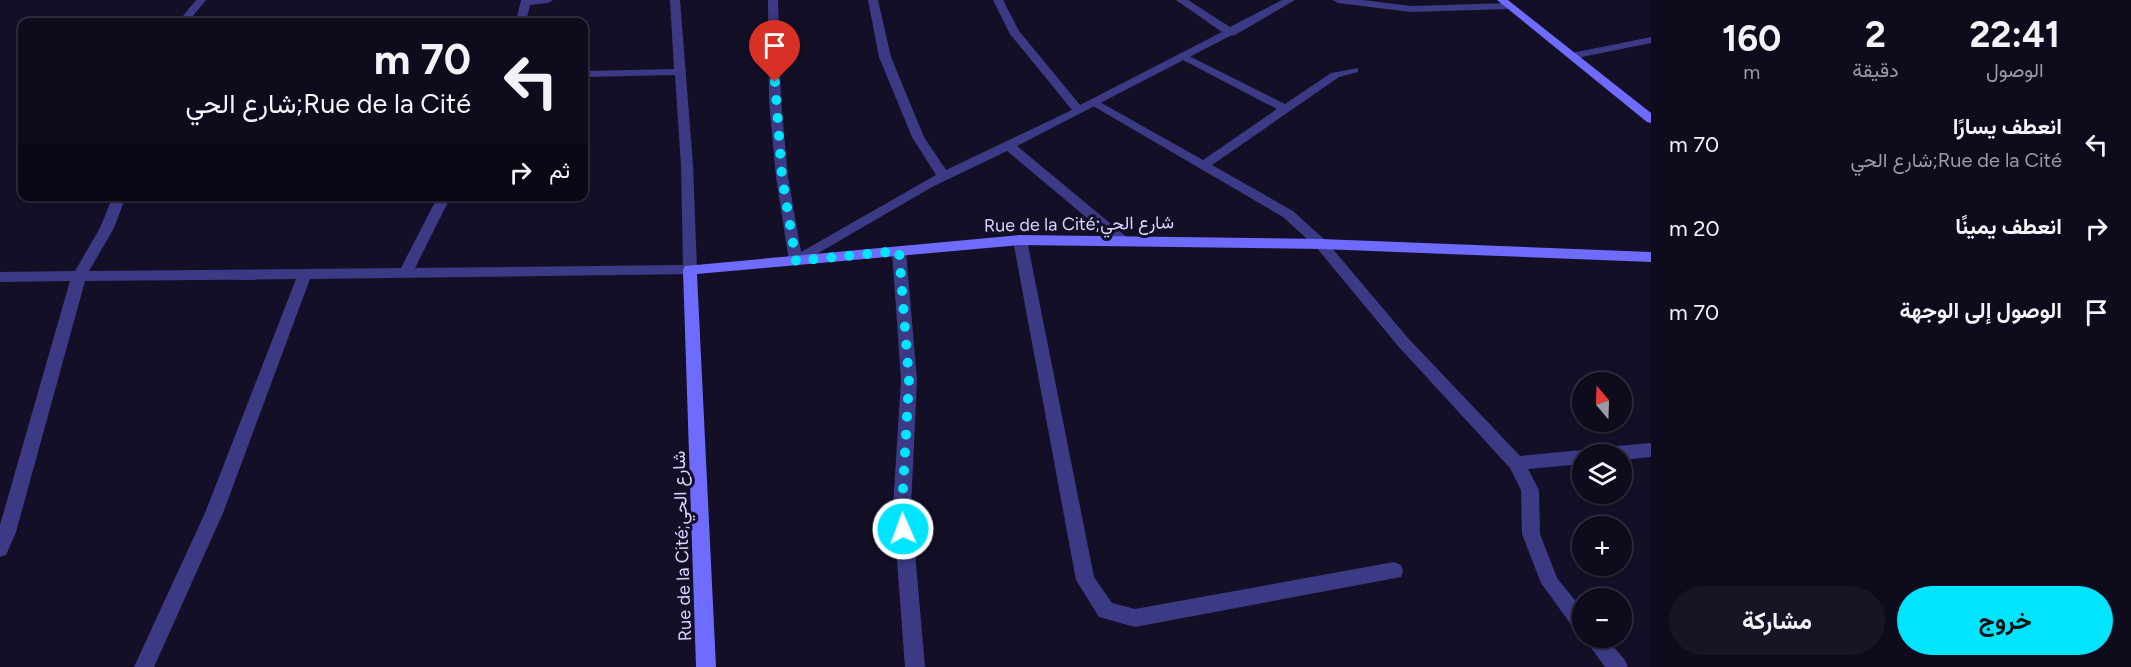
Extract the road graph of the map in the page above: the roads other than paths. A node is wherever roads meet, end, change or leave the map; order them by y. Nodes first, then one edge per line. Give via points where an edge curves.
1 (201, 0) edge
2 (548, 0) edge
3 (675, 0) edge
4 (773, 0) edge
5 (873, 0) edge
6 (998, 0) edge
7 (1181, 0) edge
8 (1290, 0) edge
9 (1338, 0) edge
10 (525, 1) edge
11 (1506, 3) edge
12 (186, 18) edge
13 (522, 18) edge
14 (1231, 33) junction
15 (1651, 40) edge
16 (1572, 56) junction
17 (1185, 57) junction
18 (1354, 70) dead end
19 (680, 72) junction
20 (588, 74) edge
21 (1094, 103) junction
22 (1286, 109) junction
23 (1079, 111) junction
24 (1651, 119) edge
25 (1008, 145) junction
26 (1203, 166) junction
27 (943, 176) junction
28 (118, 201) edge
29 (442, 201) edge
30 (1020, 240) junction
31 (1123, 241) junction
32 (1321, 244) junction
33 (899, 251) junction
34 (1651, 257) edge
35 (796, 261) junction
36 (690, 270) junction
37 (405, 273) junction
38 (305, 274) junction
39 (79, 276) junction
40 (0, 277) edge
41 (1651, 450) edge
42 (1632, 452) edge
43 (1572, 458) edge
44 (1516, 463) junction
45 (0, 549) edge
46 (1394, 571) dead end
47 (1572, 610) edge
48 (1602, 648) edge
49 (144, 667) edge
50 (706, 667) edge
51 (915, 667) edge
52 (1618, 667) edge

1 - 12 street
2 - 10 street
3 - 19 street
4 - 35 street via 776,111
5 - 27 street via 885,57 918,137
6 - 23 street via 1014,32
7 - 14 street
8 - 14 street
9 - 11 street via 1411,9
10 - 13 street
11 - 16 street
14 - 17 street
15 - 16 street
16 - 24 street
17 - 21 street
17 - 22 street
18 - 22 street via 1335,75
19 - 20 street
19 - 36 street
21 - 23 street
21 - 26 street
22 - 26 street
23 - 25 street
25 - 27 street
25 - 31 street
26 - 32 street via 1288,214
27 - 35 street
28 - 39 street
29 - 37 street
30 - 31 street, Rue de la Cité;شارع الحي
30 - 33 street, Rue de la Cité;شارع الحي
30 - 46 street via 1085,580 1106,611 1135,618
31 - 32 street, Rue de la Cité;شارع الحي
32 - 34 street, Rue de la Cité;شارع الحي
32 - 44 street via 1403,342
33 - 35 street, Rue de la Cité;شارع الحي
33 - 51 street via 909,380 902,507
35 - 36 street, Rue de la Cité;شارع الحي
36 - 37 street
36 - 50 street, Rue de la Cité;شارع الحي
37 - 38 street
38 - 39 street
38 - 49 street via 214,513
39 - 40 street
39 - 45 street
41 - 42 street
43 - 44 street
44 - 47 street via 1530,490 1531,534 1550,583
48 - 52 street

